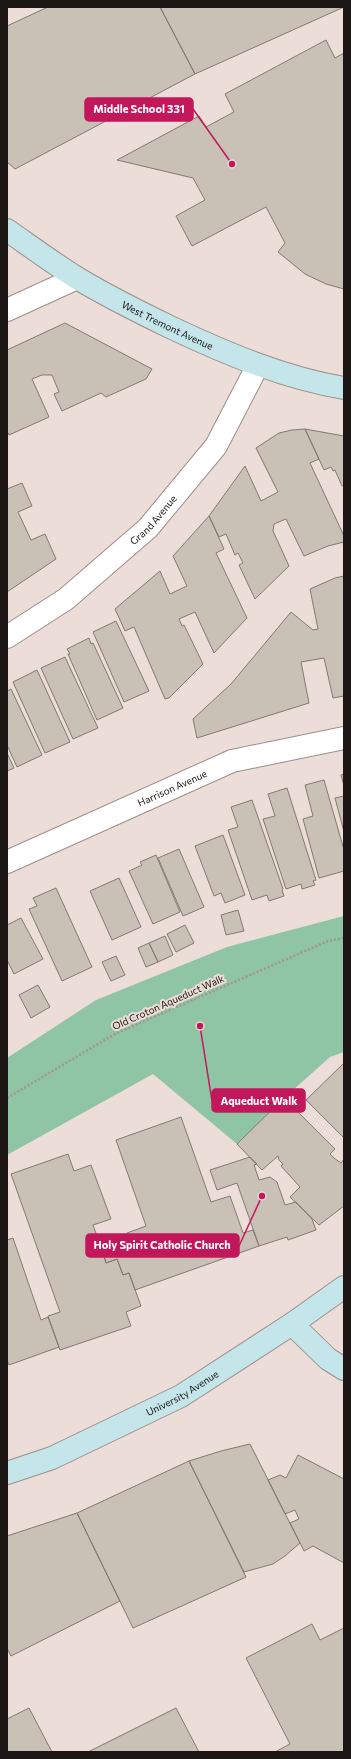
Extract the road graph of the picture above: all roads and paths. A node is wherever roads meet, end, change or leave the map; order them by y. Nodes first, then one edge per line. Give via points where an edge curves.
1 (7, 230) edge
2 (77, 278) junction
3 (7, 310) edge
4 (258, 365) junction
5 (344, 388) edge
6 (7, 637) edge
7 (344, 738) edge
8 (7, 862) edge
9 (344, 938) edge
10 (7, 1098) edge
11 (344, 1287) edge
12 (292, 1324) junction
13 (344, 1369) edge
14 (7, 1473) edge

1 - 2 main road, West Tremont Avenue
2 - 3 street
2 - 4 main road, West Tremont Avenue via 149,317
4 - 5 main road, West Tremont Avenue via 302,379
4 - 6 street, Grand Avenue via 216,446 148,528 66,599
7 - 8 street, Harrison Avenue via 232,761
9 - 10 path, Old Croton Aqueduct Walk via 328,941 115,1034
11 - 12 main road, University Avenue
12 - 13 main road via 328,1359
12 - 14 main road, University Avenue via 181,1396 52,1458

